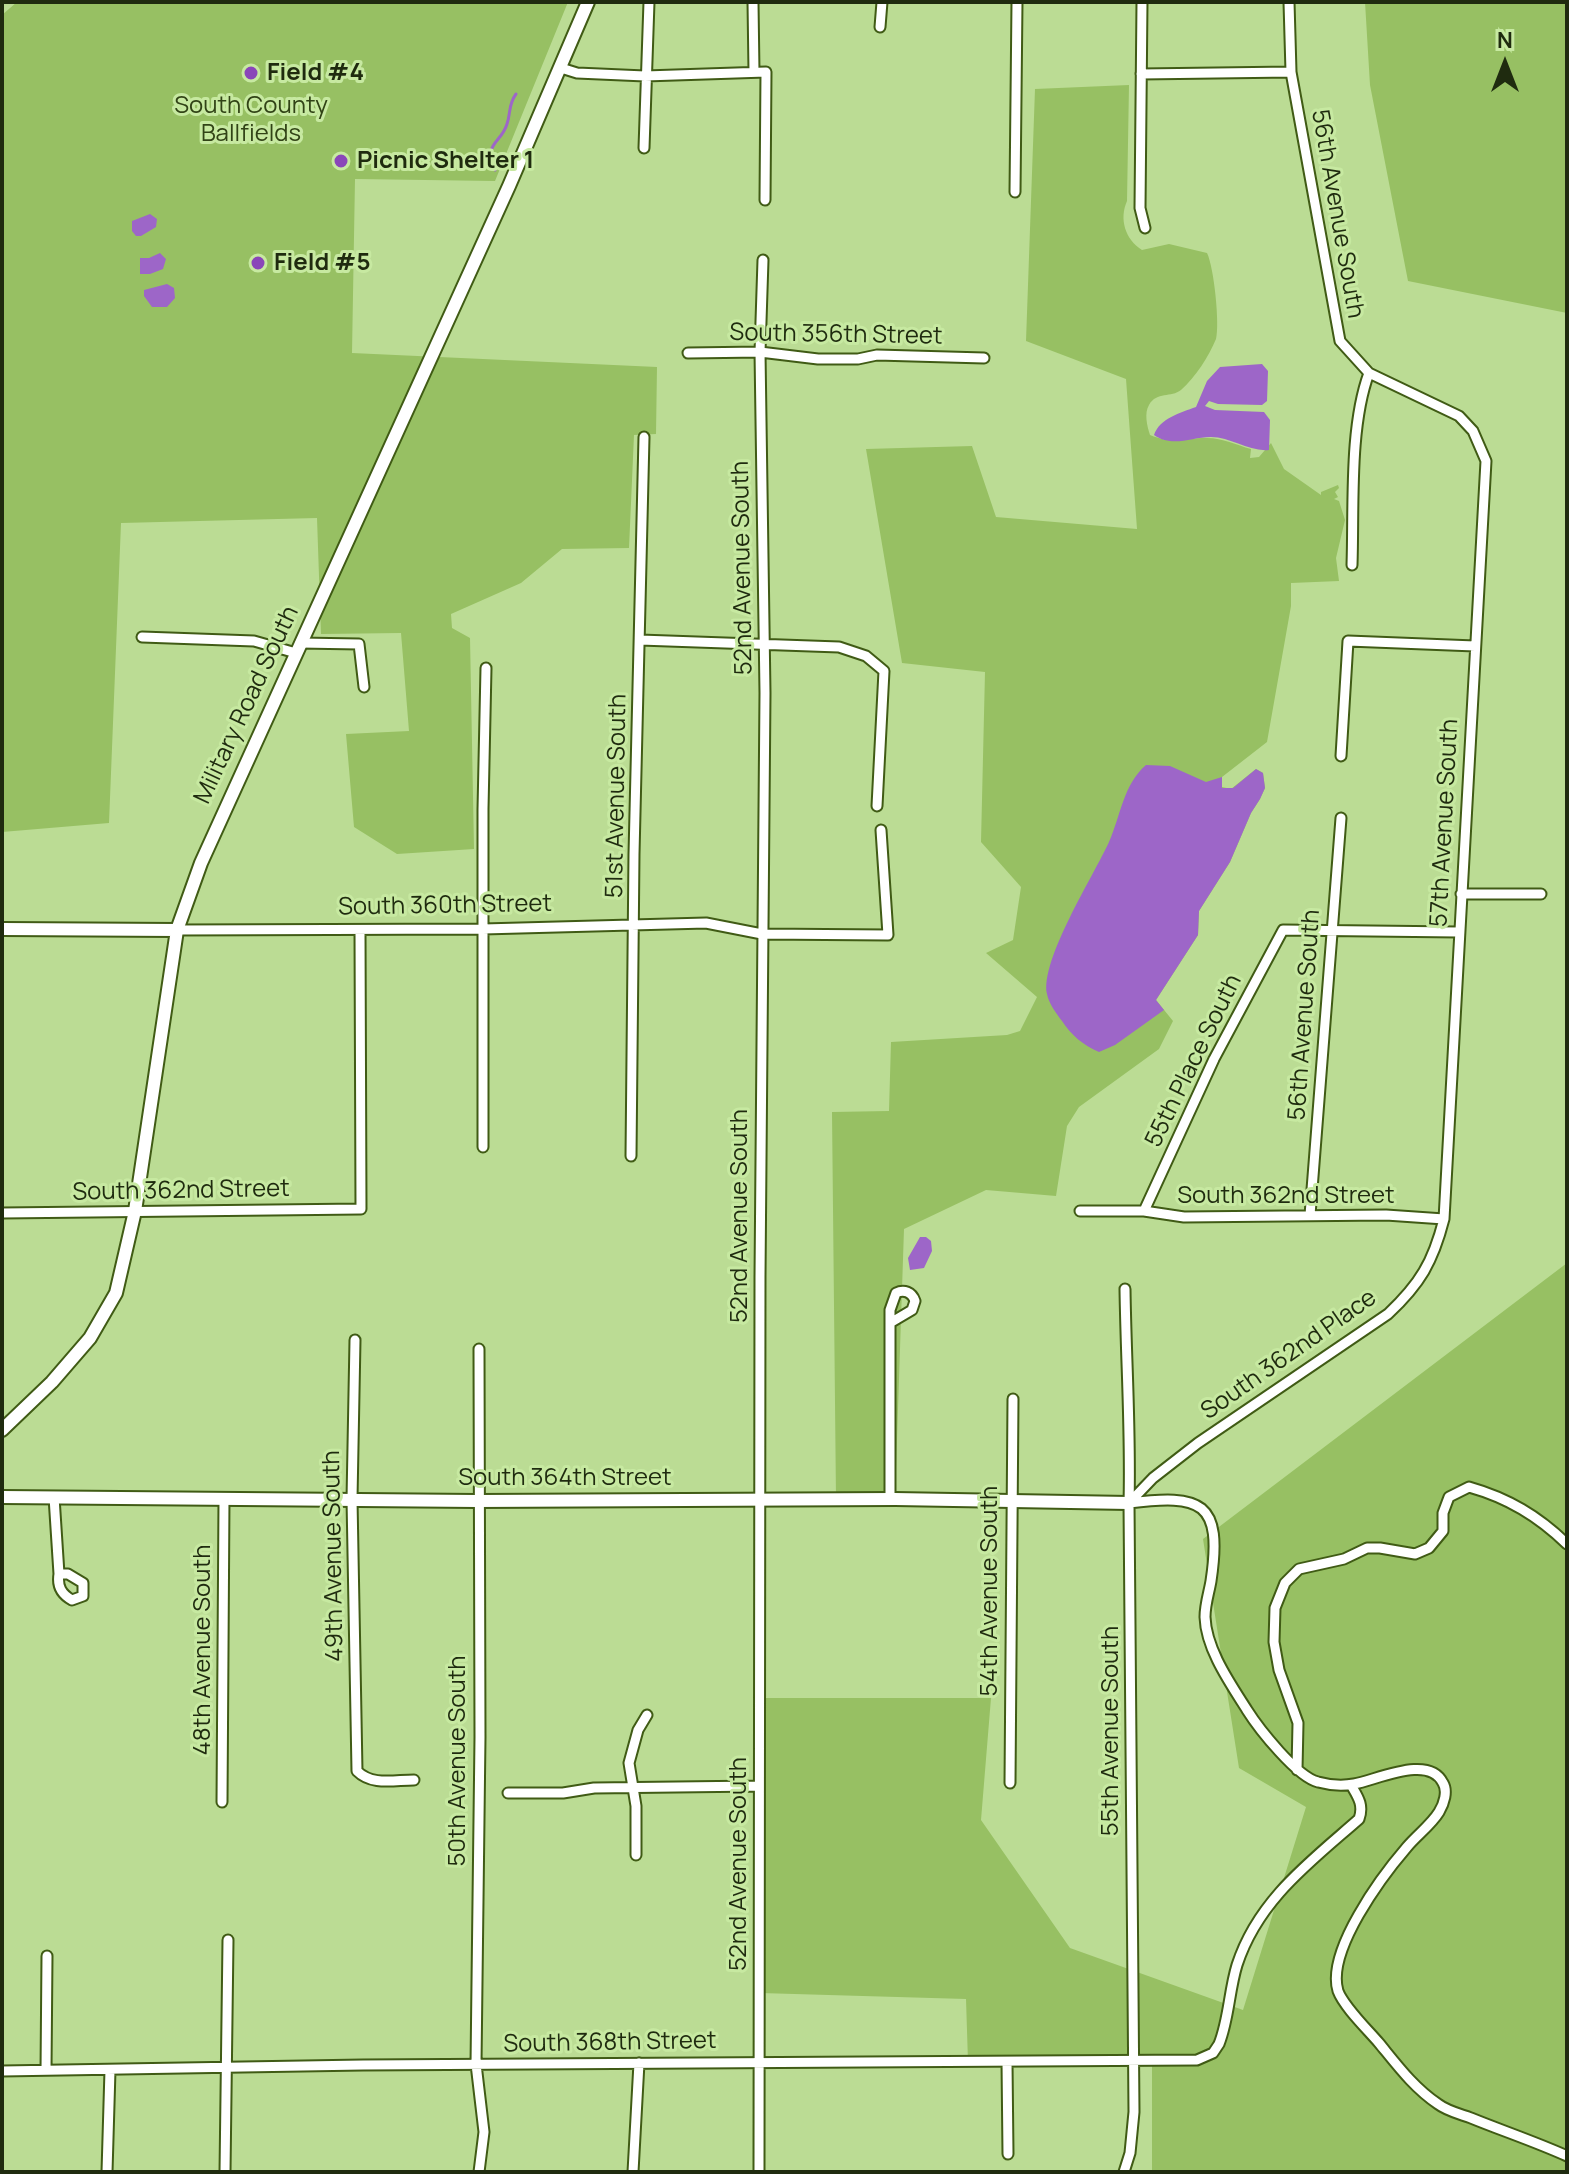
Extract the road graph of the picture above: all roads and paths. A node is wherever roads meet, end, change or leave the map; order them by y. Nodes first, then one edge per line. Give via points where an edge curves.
1 (588, 2) edge
2 (649, 2) edge
3 (753, 2) edge
4 (882, 2) edge
5 (1017, 2) edge
6 (1142, 2) edge
7 (1289, 2) edge
8 (880, 27) dead end
9 (561, 68) junction
10 (754, 72) junction
11 (1291, 72) junction
12 (1141, 74) junction
13 (645, 76) junction
14 (644, 148) dead end
15 (1015, 192) dead end
16 (765, 200) dead end
17 (1145, 228) dead end
18 (763, 260) dead end
19 (760, 352) junction
20 (688, 353) dead end
21 (984, 358) dead end
22 (1369, 373) junction
23 (644, 437) dead end
24 (1352, 565) dead end
25 (142, 637) dead end
26 (640, 640) junction
27 (764, 643) junction
28 (1475, 646) junction
29 (298, 648) junction
30 (486, 668) dead end
31 (364, 687) dead end
32 (1341, 756) dead end
33 (877, 806) dead end
34 (1341, 818) dead end
35 (881, 830) dead end
36 (1461, 894) junction
37 (1541, 894) dead end
38 (635, 925) junction
39 (2, 929) edge
40 (483, 929) junction
41 (177, 930) junction
42 (360, 930) junction
43 (1332, 930) junction
44 (1458, 932) junction
45 (762, 934) junction
46 (483, 1147) dead end
47 (631, 1156) dead end
48 (135, 1211) junction
49 (1080, 1211) dead end
50 (1144, 1211) junction
51 (2, 1213) edge
52 (1310, 1215) junction
53 (1444, 1219) junction
54 (1125, 1289) dead end
55 (890, 1323) dead end
56 (355, 1340) dead end
57 (479, 1349) dead end
58 (1013, 1399) dead end
59 (2, 1430) edge
60 (2, 1497) edge
61 (54, 1497) junction
62 (224, 1499) junction
63 (352, 1499) junction
64 (890, 1499) junction
65 (759, 1500) junction
66 (477, 1501) junction
67 (1010, 1501) junction
68 (1129, 1503) junction
69 (1567, 1544) edge
70 (59, 1574) dead end
71 (647, 1715) dead end
72 (1297, 1770) junction
73 (414, 1780) dead end
74 (1010, 1783) dead end
75 (1351, 1785) junction
76 (759, 1786) junction
77 (635, 1788) junction
78 (508, 1793) dead end
79 (222, 1802) dead end
80 (636, 1855) dead end
81 (228, 1940) dead end
82 (47, 1956) dead end
83 (761, 2061) junction
84 (1133, 2061) junction
85 (1007, 2062) junction
86 (639, 2063) junction
87 (476, 2064) junction
88 (226, 2069) junction
89 (46, 2070) junction
90 (110, 2070) junction
91 (2, 2071) edge
92 (1008, 2154) dead end
93 (1567, 2156) edge
94 (107, 2172) edge
95 (225, 2172) edge
96 (479, 2172) edge
97 (633, 2172) edge
98 (759, 2172) edge
99 (1124, 2172) edge

1 - 9 main road, Military Road South
2 - 13 street
3 - 10 street
4 - 8 street
5 - 15 street
6 - 12 street
7 - 11 street, 56th Avenue South
9 - 13 street
9 - 29 main road, Military Road South
10 - 13 street
10 - 16 street via 766,72
11 - 12 street
11 - 22 street, 56th Avenue South via 1338,332 1347,351
12 - 17 street via 1140,208
13 - 14 street
18 - 19 street, 52nd Avenue South
19 - 20 street, South 356th Street
19 - 21 street, South 356th Street via 818,359
19 - 27 street, 52nd Avenue South
22 - 24 street via 1357,433
22 - 28 street, 57th Avenue South via 1459,416 1473,431 1486,461
23 - 26 street, 51st Avenue South
25 - 29 street
26 - 27 street
26 - 38 street, 51st Avenue South
27 - 33 street via 839,647 866,656 884,671
27 - 45 street, 52nd Avenue South
28 - 32 street via 1348,641
28 - 36 street, 57th Avenue South
29 - 31 street via 359,644
29 - 41 main road, Military Road South via 218,821
30 - 40 street
34 - 43 street, 56th Avenue South
35 - 45 street, South 360th Street via 888,935
36 - 37 street
36 - 44 street, 57th Avenue South
38 - 40 street, South 360th Street
38 - 45 street, South 360th Street via 706,923
38 - 47 street, 51st Avenue South
39 - 41 main road, South 360th Street
40 - 42 street, South 360th Street
40 - 46 street
41 - 42 street, South 360th Street
41 - 48 main road, Military Road South
42 - 48 street, South 362nd Street via 361,1209
43 - 44 street
43 - 50 street, 55th Place South via 1283,930 1214,1059
43 - 52 street, 56th Avenue South
44 - 53 street, 57th Avenue South
45 - 65 street, 52nd Avenue South
48 - 51 street, South 362nd Street
48 - 59 main road, Military Road South via 106,1314 52,1382
49 - 50 street, South 362nd Street
50 - 52 street, South 362nd Street via 1184,1217
52 - 53 street, South 362nd Street
53 - 68 street, South 362nd Place via 1434,1256 1409,1294 1388,1314 1198,1443
54 - 68 street, 55th Avenue South
55 - 64 street
56 - 63 street, 49th Avenue South
57 - 66 street, 50th Avenue South
58 - 67 street, 54th Avenue South
60 - 61 main road, South 364th Street
61 - 62 main road, South 364th Street
61 - 70 street
62 - 63 main road, South 364th Street
62 - 79 street, 48th Avenue South
63 - 66 main road, South 364th Street
63 - 73 street, 49th Avenue South via 357,1771 372,1781
64 - 65 main road, South 364th Street
64 - 67 main road, South 364th Street
65 - 66 main road, South 364th Street
65 - 76 street, 52nd Avenue South
66 - 87 street, 50th Avenue South
67 - 68 main road, South 364th Street
67 - 74 street, 54th Avenue South
68 - 72 street via 1175,1498 1196,1504 1208,1515 1214,1545 1205,1614 1208,1633 1252,1718
68 - 84 street, 55th Avenue South
69 - 72 street via 1526,1510 1469,1487 1449,1497 1443,1531 1429,1548 1415,1554 1367,1548 1299,1569 1277,1599 1274,1630 1279,1670 1298,1723
71 - 77 street via 629,1763
72 - 75 street via 1314,1782
75 - 84 street, South 368th Street via 1360,1799 1359,1819 1298,1872 1261,1914 1239,1960 1215,2050 1197,2060
75 - 93 street via 1418,1768 1436,1774 1445,1791 1439,1812 1390,1869 1349,1934 1338,1968 1339,1994 1411,2082 1440,2106
76 - 77 street
76 - 83 street, 52nd Avenue South
77 - 78 street
77 - 80 street
81 - 88 street
82 - 89 street
83 - 85 street, South 368th Street
83 - 86 street, South 368th Street
83 - 98 street, 52nd Avenue South
84 - 85 street, South 368th Street
84 - 99 street, 55th Avenue South via 1133,2129
85 - 92 street
86 - 87 street, South 368th Street
86 - 97 street
87 - 88 street, South 368th Street
87 - 96 street, 50th Avenue South via 484,2132
88 - 90 street, South 368th Street
88 - 95 street
89 - 90 street, South 368th Street
89 - 91 street, South 368th Street
90 - 94 street

